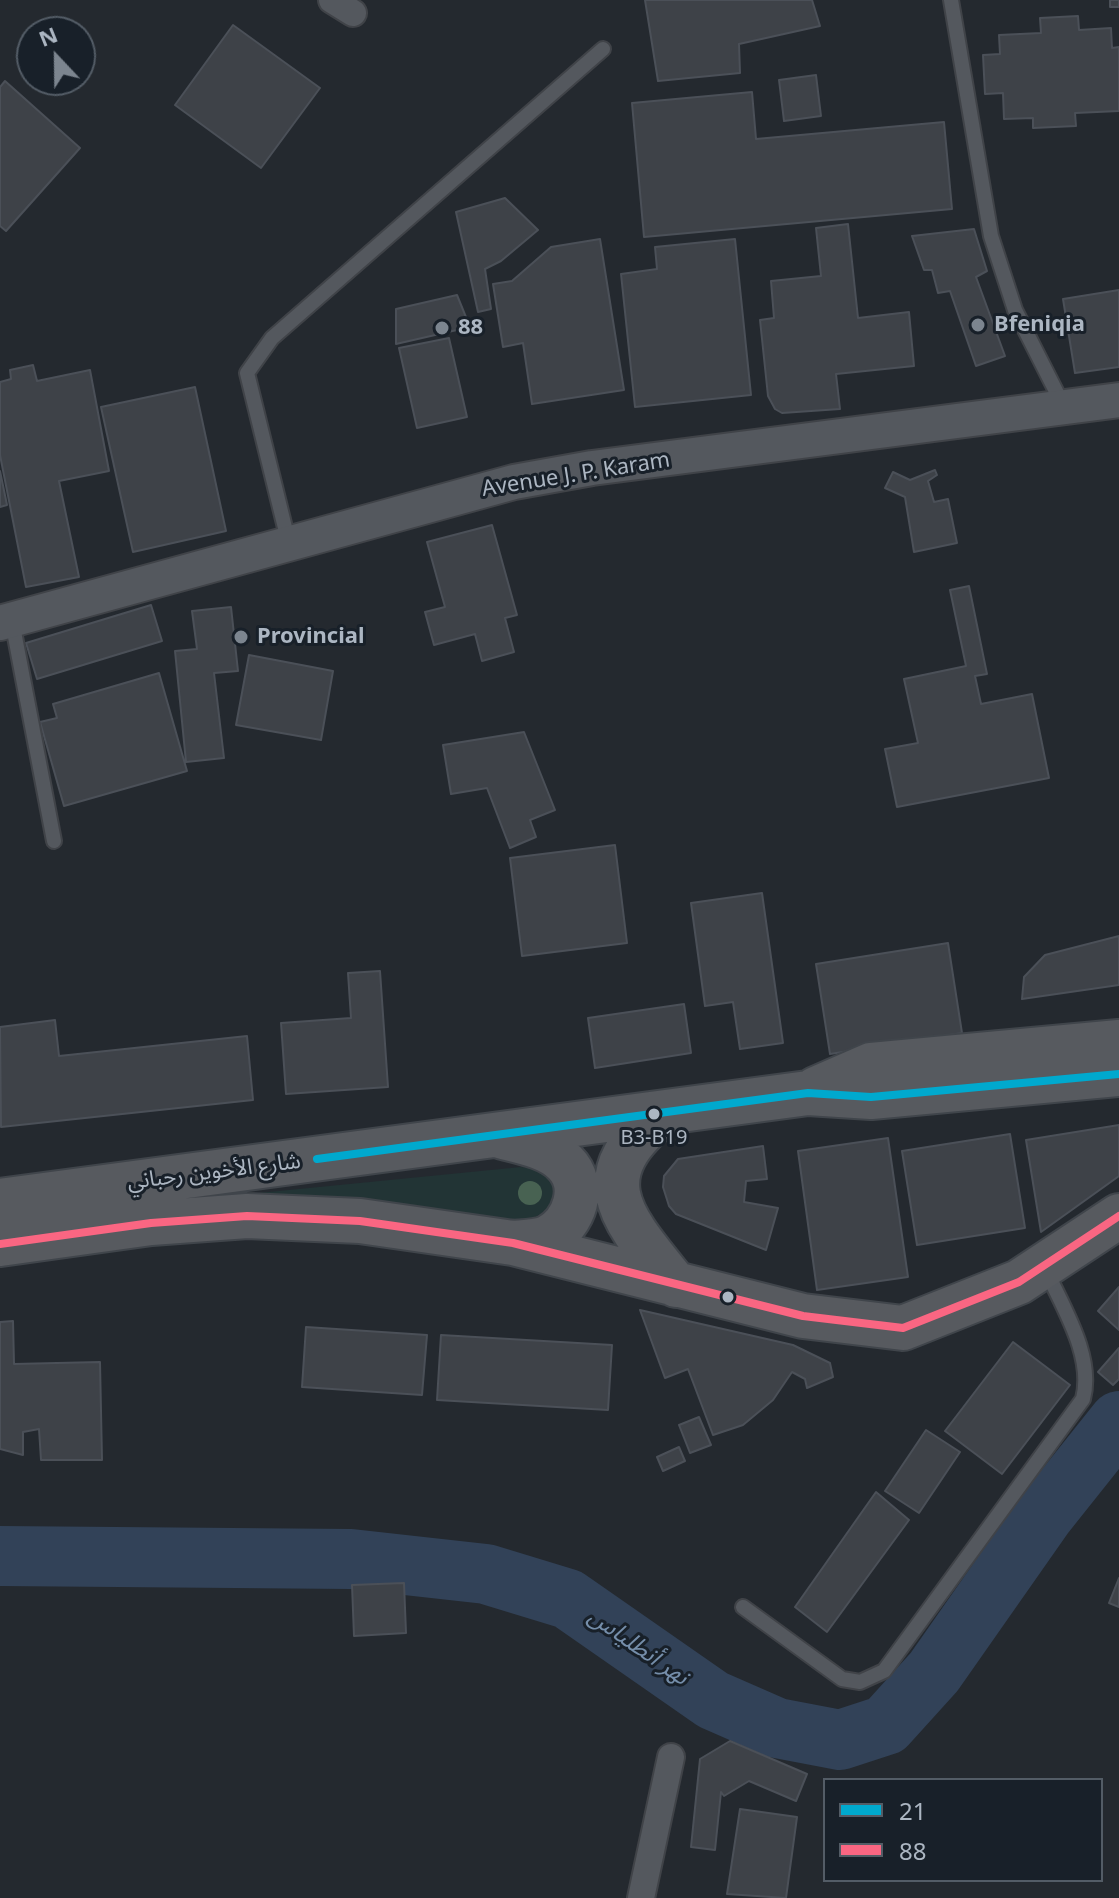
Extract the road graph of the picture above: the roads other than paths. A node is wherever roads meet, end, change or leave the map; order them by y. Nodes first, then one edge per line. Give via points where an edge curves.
1 (951, 0) edge
2 (603, 49) dead end
3 (1119, 400) edge
4 (1064, 407) junction
5 (289, 544) junction
6 (6, 622) edge
7 (54, 841) dead end
8 (1116, 1063) edge
9 (664, 1113) junction
10 (497, 1136) junction
11 (0, 1201) edge
12 (1119, 1216) edge
13 (513, 1243) junction
14 (0, 1244) edge
15 (1044, 1266) junction
16 (676, 1285) junction
17 (743, 1607) dead end
18 (671, 1757) dead end
19 (641, 1898) edge

1 - 4 lane via 991,236 1015,310
2 - 5 lane via 272,338 247,373
3 - 4 street, Avenue J. P. Karam
4 - 5 street, Avenue J. P. Karam via 592,468 514,482
5 - 6 street, Avenue J. P. Karam
6 - 7 lane
8 - 9 highway, شارع الأخوين رحباني via 887,1096 808,1093
9 - 10 highway, شارع الأخوين رحباني
9 - 16 highway via 625,1151 617,1180 632,1228
10 - 11 highway, شارع الأخوين رحباني
10 - 13 highway via 558,1157 576,1183 573,1213 566,1224 546,1239
12 - 15 highway, شارع الأخوين رحباني
13 - 14 highway, شارع الأخوين رحباني via 422,1227 247,1216
13 - 16 highway, شارع الأخوين رحباني
15 - 16 highway, شارع الأخوين رحباني via 1019,1282 903,1328 803,1316
15 - 17 lane via 1081,1350 1087,1383 1083,1399 884,1671 860,1682 842,1679
18 - 19 street

